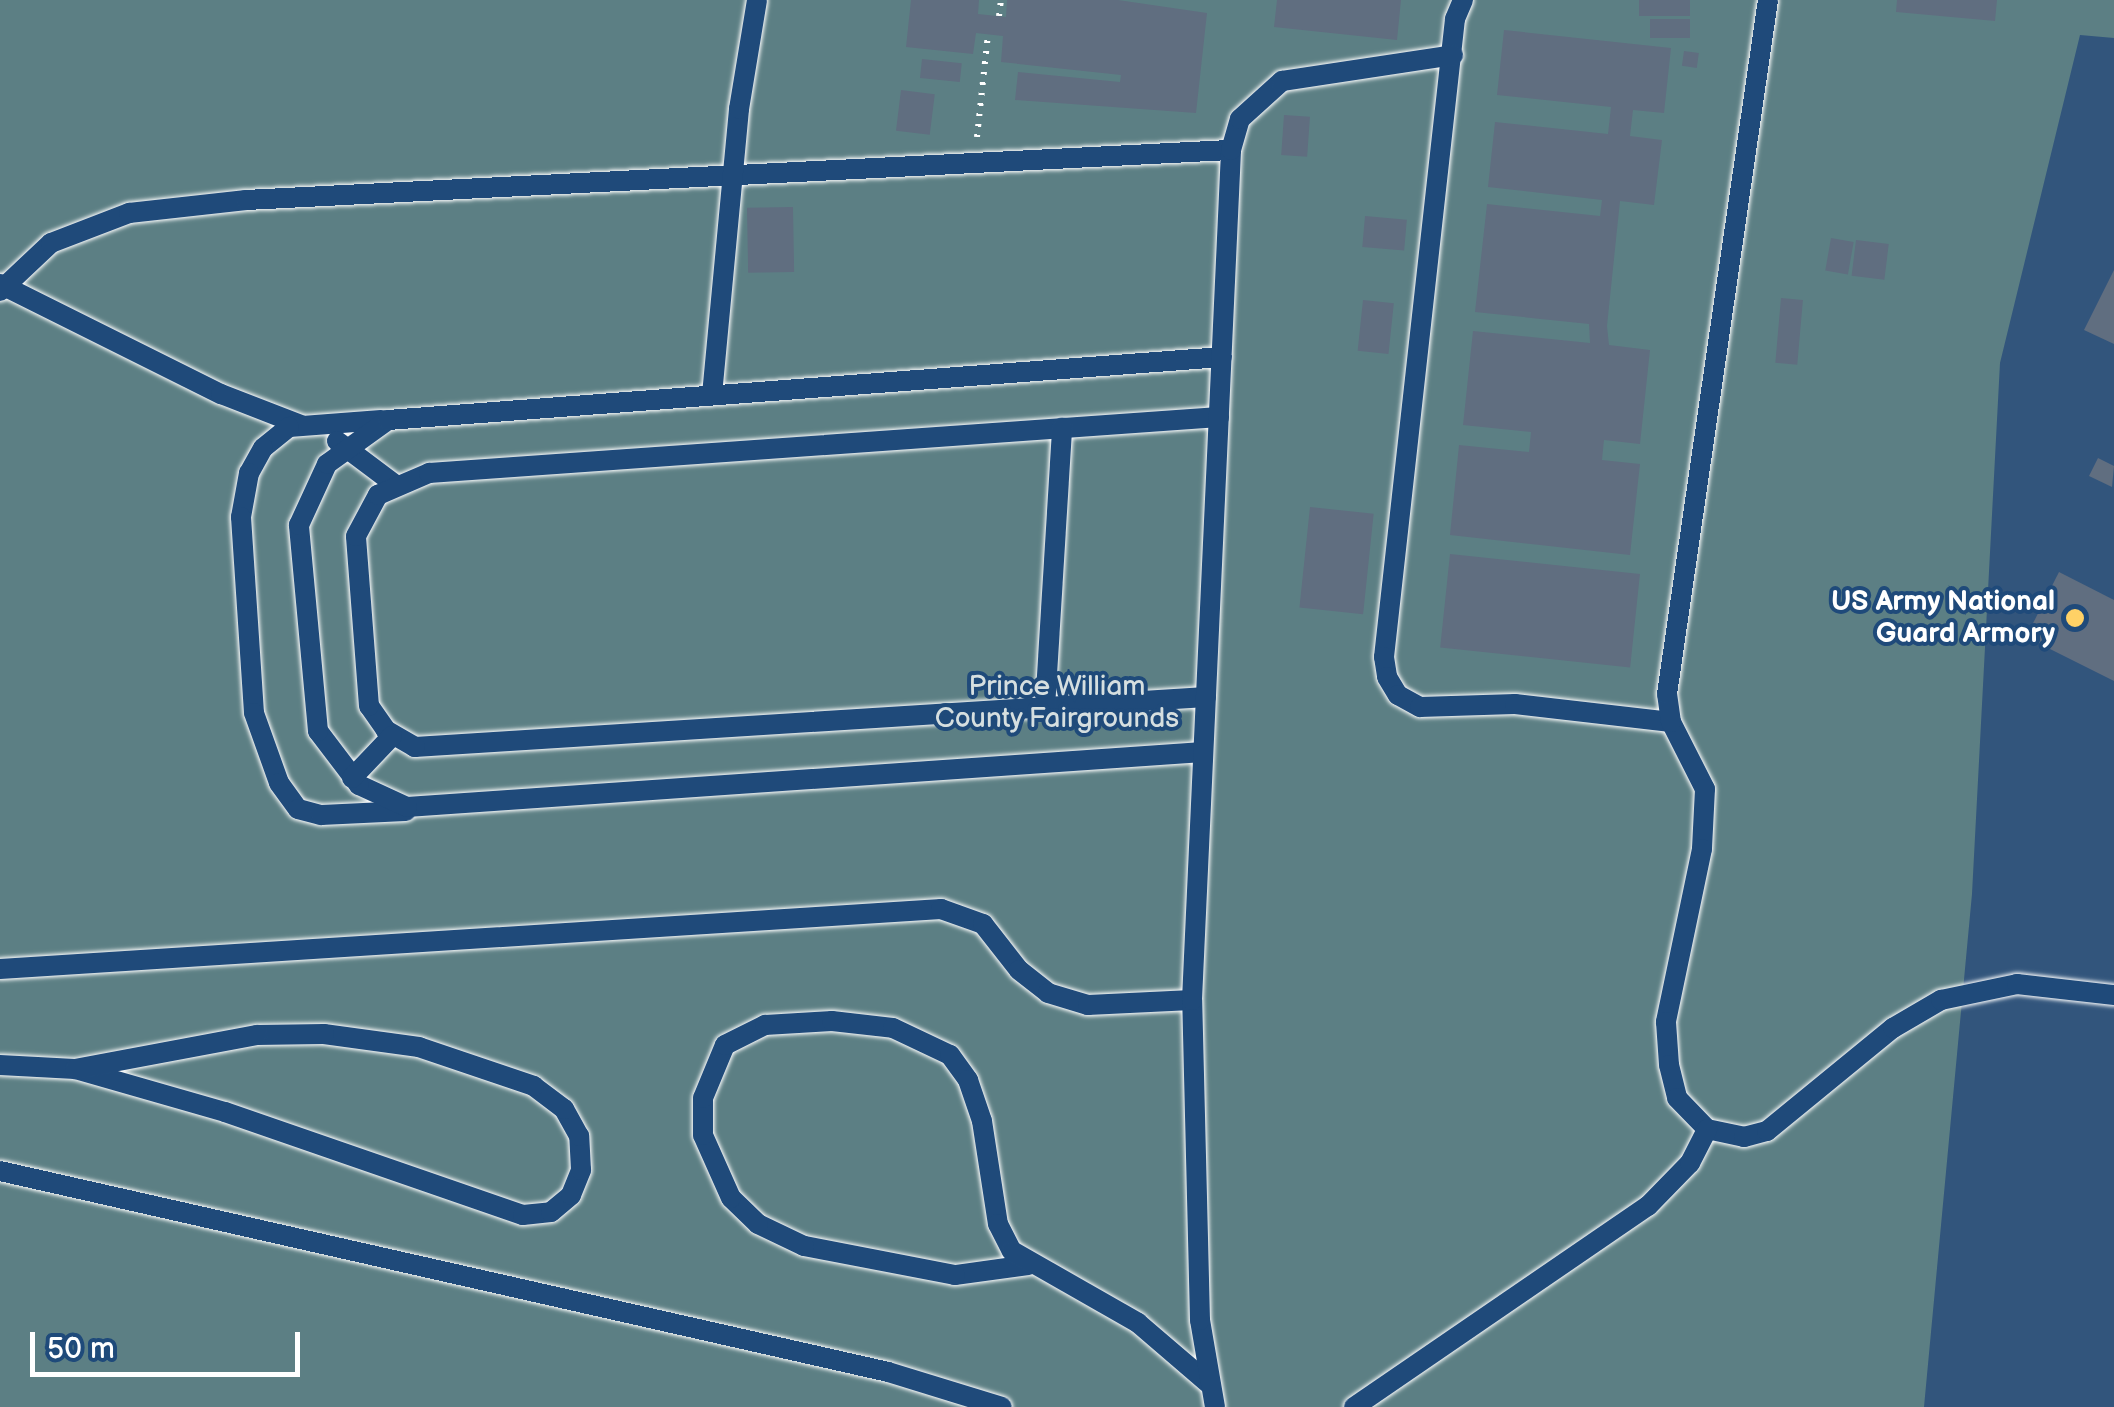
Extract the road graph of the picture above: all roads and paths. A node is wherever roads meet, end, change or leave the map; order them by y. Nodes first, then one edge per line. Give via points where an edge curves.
1 (757, 0) edge
2 (1001, 0) edge
3 (1463, 0) edge
4 (1768, 0) edge
5 (999, 16) dead end
6 (988, 34) dead end
7 (1453, 55) junction
8 (1231, 150) junction
9 (974, 162) junction
10 (732, 175) junction
11 (1, 287) edge
12 (1222, 358) junction
13 (712, 395) junction
14 (1219, 417) junction
15 (388, 420) junction
16 (303, 426) junction
17 (1062, 428) junction
18 (344, 446) junction
19 (393, 483) junction
20 (1206, 696) junction
21 (1044, 708) junction
22 (1671, 722) junction
23 (392, 736) junction
24 (1203, 752) junction
25 (352, 778) junction
26 (433, 810) junction
27 (0, 969) edge
28 (2114, 996) edge
29 (1192, 1000) junction
30 (0, 1064) edge
31 (75, 1068) junction
32 (1707, 1129) junction
33 (0, 1171) edge
34 (1028, 1265) junction
35 (1208, 1383) junction
36 (1002, 1407) edge
37 (1214, 1407) edge
38 (1354, 1407) edge

1 - 10 lane
2 - 5 path
3 - 7 lane
4 - 22 lane via 1667,694
6 - 9 path
7 - 8 lane via 1282,81 1240,119
7 - 22 lane via 1384,657 1387,678 1420,707 1515,704
8 - 9 lane
8 - 12 lane
9 - 10 lane
10 - 11 lane via 129,212 51,243
10 - 13 lane
11 - 16 lane via 221,394
12 - 13 lane
12 - 14 lane
13 - 15 lane
14 - 17 lane
14 - 20 lane
15 - 16 lane
15 - 18 lane
16 - 18 lane
16 - 26 lane via 289,427 263,448 249,473 241,517 254,713 262,744 298,809 321,815
17 - 19 lane via 429,473
17 - 21 lane
18 - 19 lane
18 - 25 lane via 315,483 299,525 312,710 329,751
19 - 23 lane via 368,507 356,536 369,706
20 - 21 lane
20 - 24 lane
21 - 23 lane via 434,750
22 - 32 lane via 1705,789 1702,849 1666,1022 1669,1065 1678,1098
23 - 25 lane
24 - 26 lane
24 - 29 lane
25 - 26 lane via 382,798
27 - 29 lane via 941,909 983,924 1019,970 1048,993 1088,1004
28 - 32 lane via 2017,984 1940,1000 1893,1028 1767,1130 1744,1136
29 - 35 lane via 1191,1124
30 - 31 lane
31 - 31 lane via 257,1035 324,1034 419,1047 534,1086 564,1110 579,1136 580,1170 571,1196 551,1212 490,1210 226,1112
32 - 38 lane via 1690,1163 1648,1206
33 - 36 lane via 852,1363
34 - 34 lane via 998,1224 982,1121 968,1080 950,1056 894,1028 832,1021 765,1025 725,1046 707,1084 703,1135 731,1198 758,1224 804,1246 955,1275
34 - 35 lane via 1138,1323
35 - 37 lane

